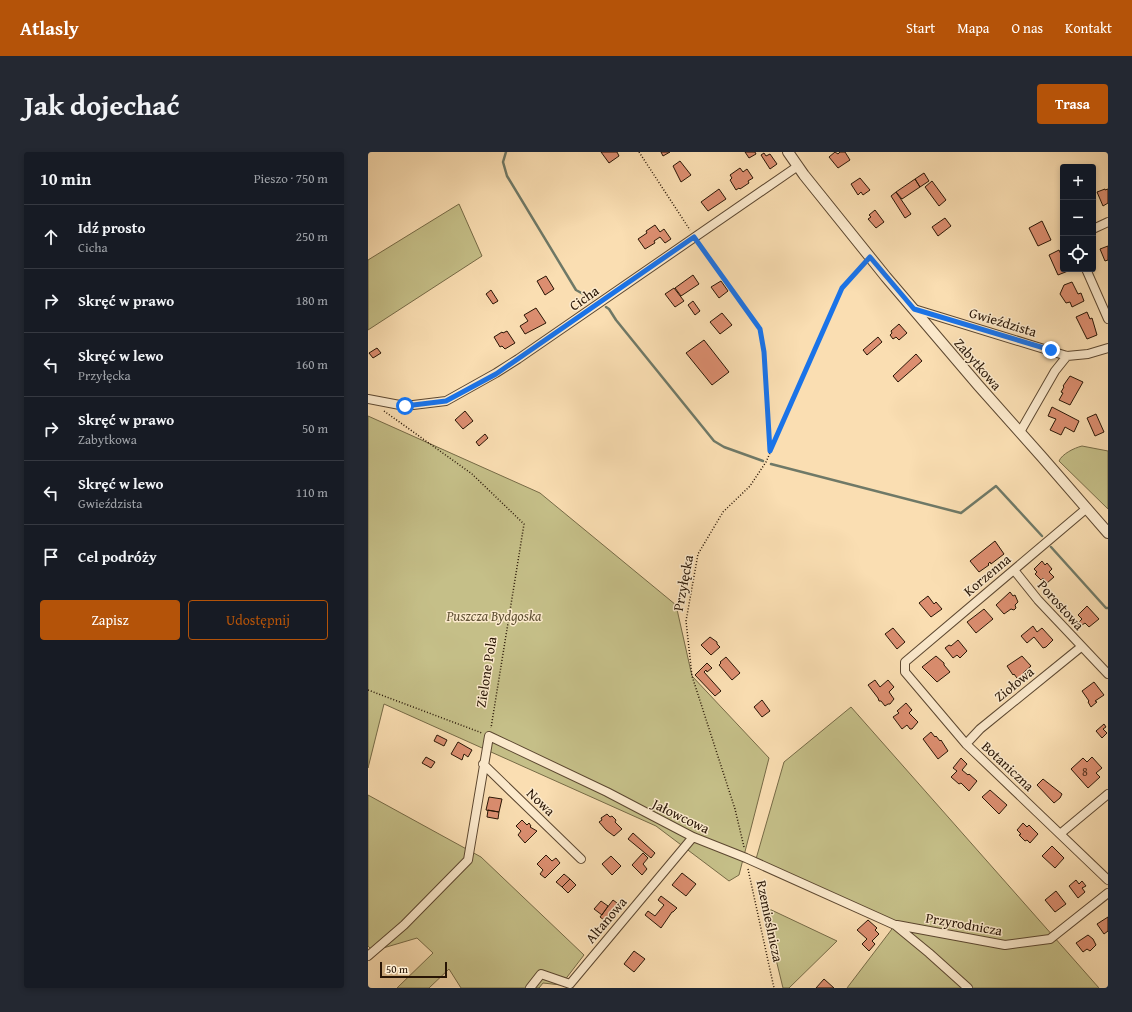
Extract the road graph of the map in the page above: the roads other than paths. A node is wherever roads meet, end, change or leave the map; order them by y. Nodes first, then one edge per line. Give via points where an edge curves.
1 (788, 152) edge
2 (798, 166) junction
3 (1108, 222) edge
4 (1096, 228) edge
5 (1087, 272) edge
6 (914, 309) junction
7 (1108, 319) edge
8 (1108, 348) edge
9 (1067, 356) junction
10 (368, 398) edge
11 (1020, 432) junction
12 (1087, 508) junction
13 (1108, 533) edge
14 (1014, 570) junction
15 (1081, 647) junction
16 (905, 662) joint
17 (1108, 674) edge
18 (966, 744) junction
19 (483, 764) junction
20 (1108, 794) edge
21 (1060, 834) junction
22 (693, 837) junction
23 (581, 859) dead end
24 (1108, 880) edge
25 (1108, 893) edge
26 (895, 925) junction
27 (368, 956) edge
28 (530, 988) edge
29 (968, 988) edge

1 - 2 street, Zabytkowa
2 - 6 street, Zabytkowa
2 - 10 street, Cicha via 502,370 446,401 405,406
3 - 4 street
5 - 7 street
6 - 9 street, Gwieździsta
6 - 11 street, Zabytkowa
8 - 9 street, Gwieździsta via 1088,354
9 - 11 street via 1055,371
11 - 12 street, Zabytkowa
12 - 13 street, Zabytkowa
12 - 14 street, Korzenna
14 - 15 street, Porostowa
14 - 16 street, Korzenna
15 - 17 street, Porostowa
15 - 18 street, Ziołowa via 980,729
16 - 18 street, Botaniczna via 905,672
18 - 21 street, Botaniczna
19 - 22 street, Jałowcowa via 489,736 607,792
19 - 23 street, Nowa
19 - 27 street via 468,860 404,925
20 - 21 street
21 - 24 street, Botaniczna
22 - 26 street, Jałowcowa
22 - 28 street, Altanowa via 570,984 541,974
25 - 26 street, Przyrodnicza via 1050,939 1005,945
26 - 29 street, Jałowcowa

